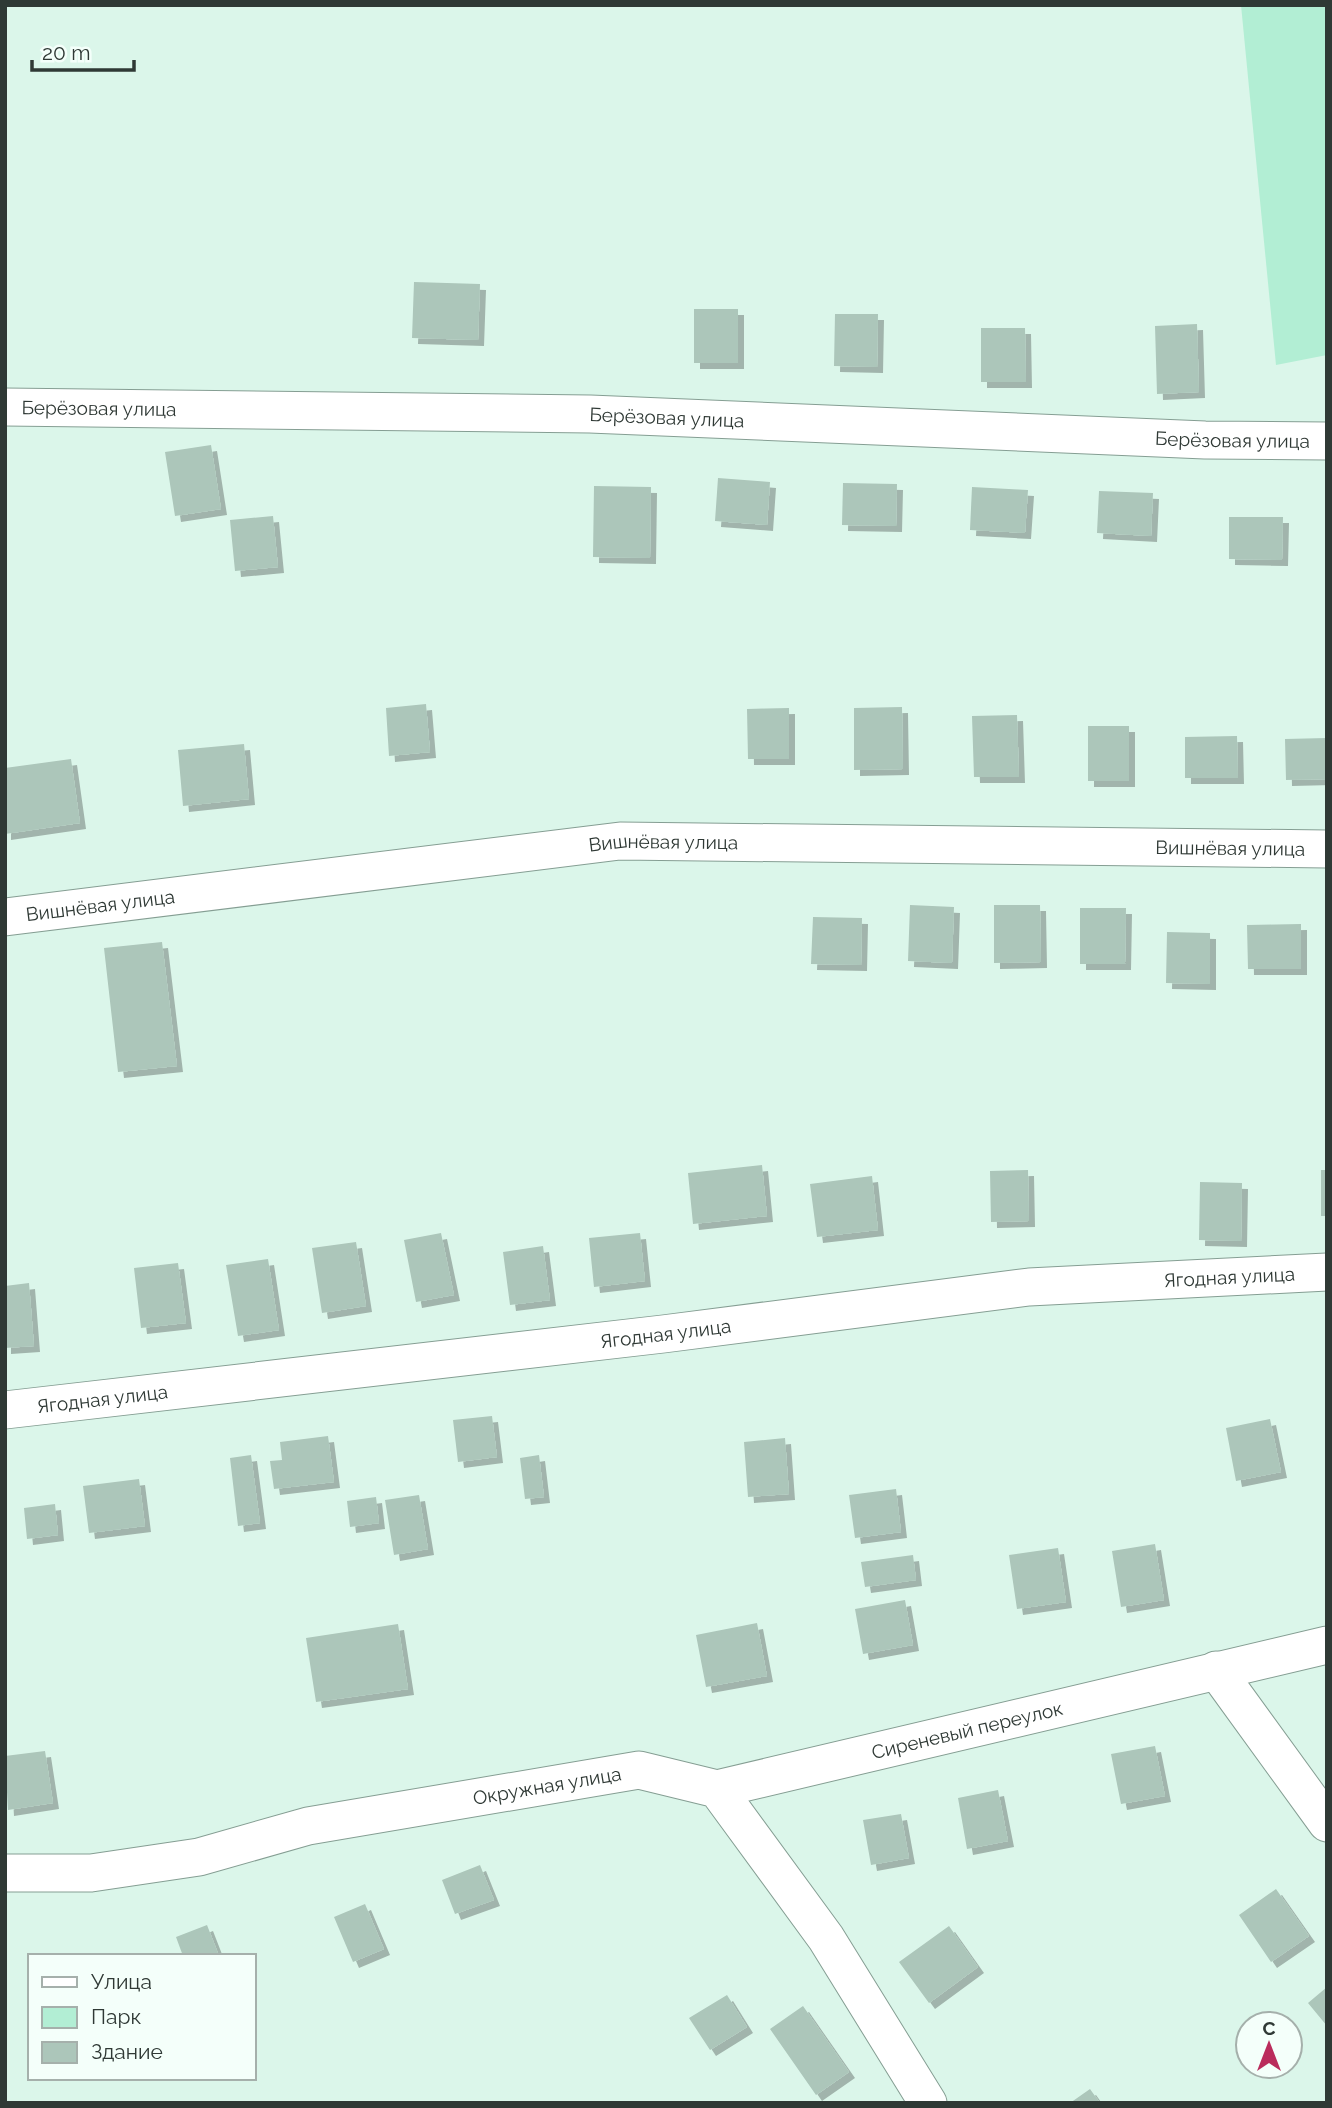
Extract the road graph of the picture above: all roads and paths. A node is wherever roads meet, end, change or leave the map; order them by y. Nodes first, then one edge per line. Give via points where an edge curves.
1 (5, 407) edge
2 (1327, 441) edge
3 (1327, 849) edge
4 (5, 916) edge
5 (1327, 1272) edge
6 (5, 1410) edge
7 (1327, 1645) edge
8 (1216, 1670) junction
9 (717, 1789) junction
10 (1327, 1823) edge
11 (5, 1873) edge
12 (928, 2103) edge

1 - 2 street, Берёзовая улица via 590,414
3 - 4 street, Вишнёвая улица via 620,841
5 - 6 street, Ягодная улица via 1029,1287
7 - 8 street, Сиреневый переулок
8 - 9 street, Сиреневый переулок
8 - 10 street
9 - 11 street, Окружная улица via 639,1770 308,1826 199,1857 92,1873
9 - 12 street via 826,1938

